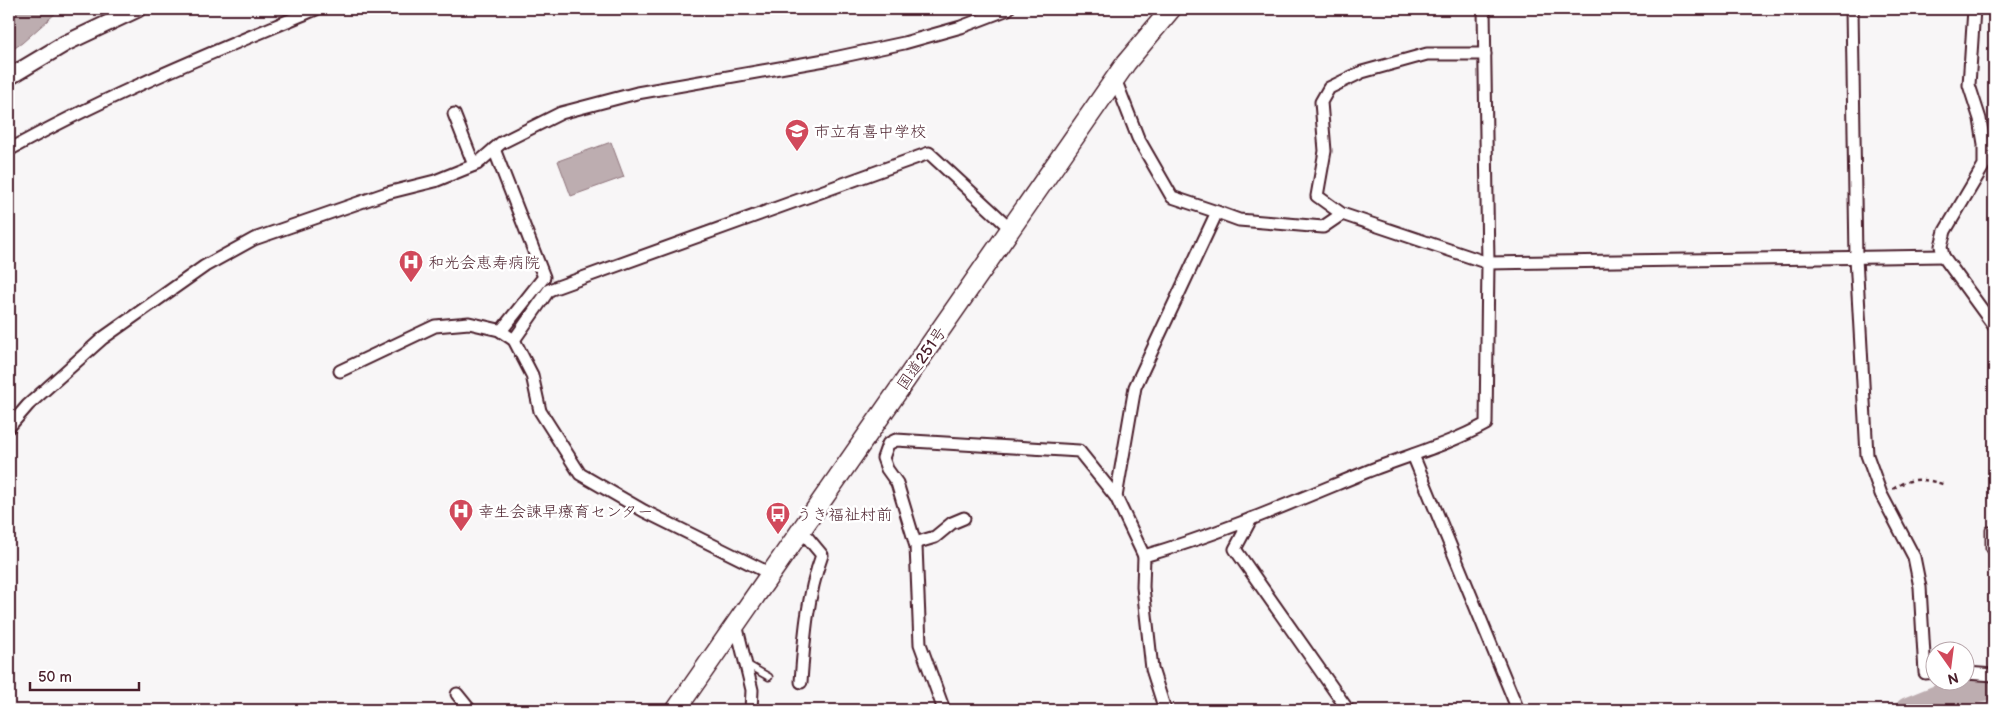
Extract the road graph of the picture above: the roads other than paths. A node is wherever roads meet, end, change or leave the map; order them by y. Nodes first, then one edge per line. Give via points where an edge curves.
1 (138, 9) edge
2 (316, 9) edge
3 (1008, 9) edge
4 (1171, 9) edge
5 (1484, 9) edge
6 (1852, 9) edge
7 (1974, 9) edge
8 (1485, 54) junction
9 (9, 77) edge
10 (1115, 80) junction
11 (454, 114) dead end
12 (494, 149) junction
13 (9, 150) edge
14 (474, 165) junction
15 (1216, 212) junction
16 (1342, 214) junction
17 (1011, 229) junction
18 (1943, 256) junction
19 (1856, 258) junction
20 (1488, 263) junction
21 (1994, 326) edge
22 (501, 331) junction
23 (514, 340) junction
24 (340, 371) dead end
25 (9, 427) edge
26 (1413, 455) junction
27 (1116, 497) junction
28 (964, 518) dead end
29 (1251, 519) junction
30 (1989, 530) dead end
31 (802, 531) junction
32 (915, 543) junction
33 (1994, 555) edge
34 (1144, 556) junction
35 (771, 574) junction
36 (736, 624) junction
37 (748, 665) junction
38 (1926, 673) edge
39 (1976, 673) edge
40 (1994, 675) edge
41 (769, 677) dead end
42 (801, 682) dead end
43 (457, 694) dead end
44 (470, 710) edge
45 (676, 710) edge
46 (751, 710) edge
47 (944, 710) edge
48 (1165, 710) edge
49 (1348, 710) edge
50 (1518, 710) edge

1 - 9 street via 66,43
2 - 13 street via 136,86
3 - 12 street via 961,27 904,43 637,93 561,113
4 - 10 highway, 国道251号
5 - 8 street
6 - 19 street
7 - 18 street via 1969,85 1980,119 1984,165 1945,231 1941,246
8 - 16 street via 1427,54 1362,72 1329,88 1321,102 1325,151 1317,196
8 - 20 street
10 - 15 street via 1138,138 1172,197
10 - 17 highway, 国道251号
11 - 14 street
12 - 14 street
12 - 22 street via 544,277
14 - 25 street via 435,181 387,193 254,239 205,266 102,338 28,405
15 - 16 street via 1240,220 1323,227
15 - 27 street via 1135,387
16 - 20 street
17 - 23 street via 929,153 549,290
17 - 31 highway, 国道251号
18 - 19 street
18 - 21 street
19 - 20 street
19 - 38 street via 1867,455 1883,498 1914,557 1920,587
20 - 26 street via 1486,424 1460,438
22 - 23 street
22 - 24 street via 469,323 435,326
23 - 35 street via 532,375 540,411 580,474 644,511
26 - 29 street
26 - 50 street
27 - 32 street via 1079,451 896,440 888,444 883,458 897,484
27 - 34 street
28 - 32 street via 934,537
29 - 34 street
29 - 49 street via 1235,549
30 - 33 lane via 1989,548
31 - 35 highway, 国道251号
31 - 42 street via 822,555 812,581
32 - 47 street via 920,644
34 - 48 street via 1143,587 1152,669
35 - 36 highway, 国道251号
36 - 37 street
36 - 45 highway, 国道251号
37 - 41 lane
37 - 46 street
39 - 40 street
43 - 44 street

